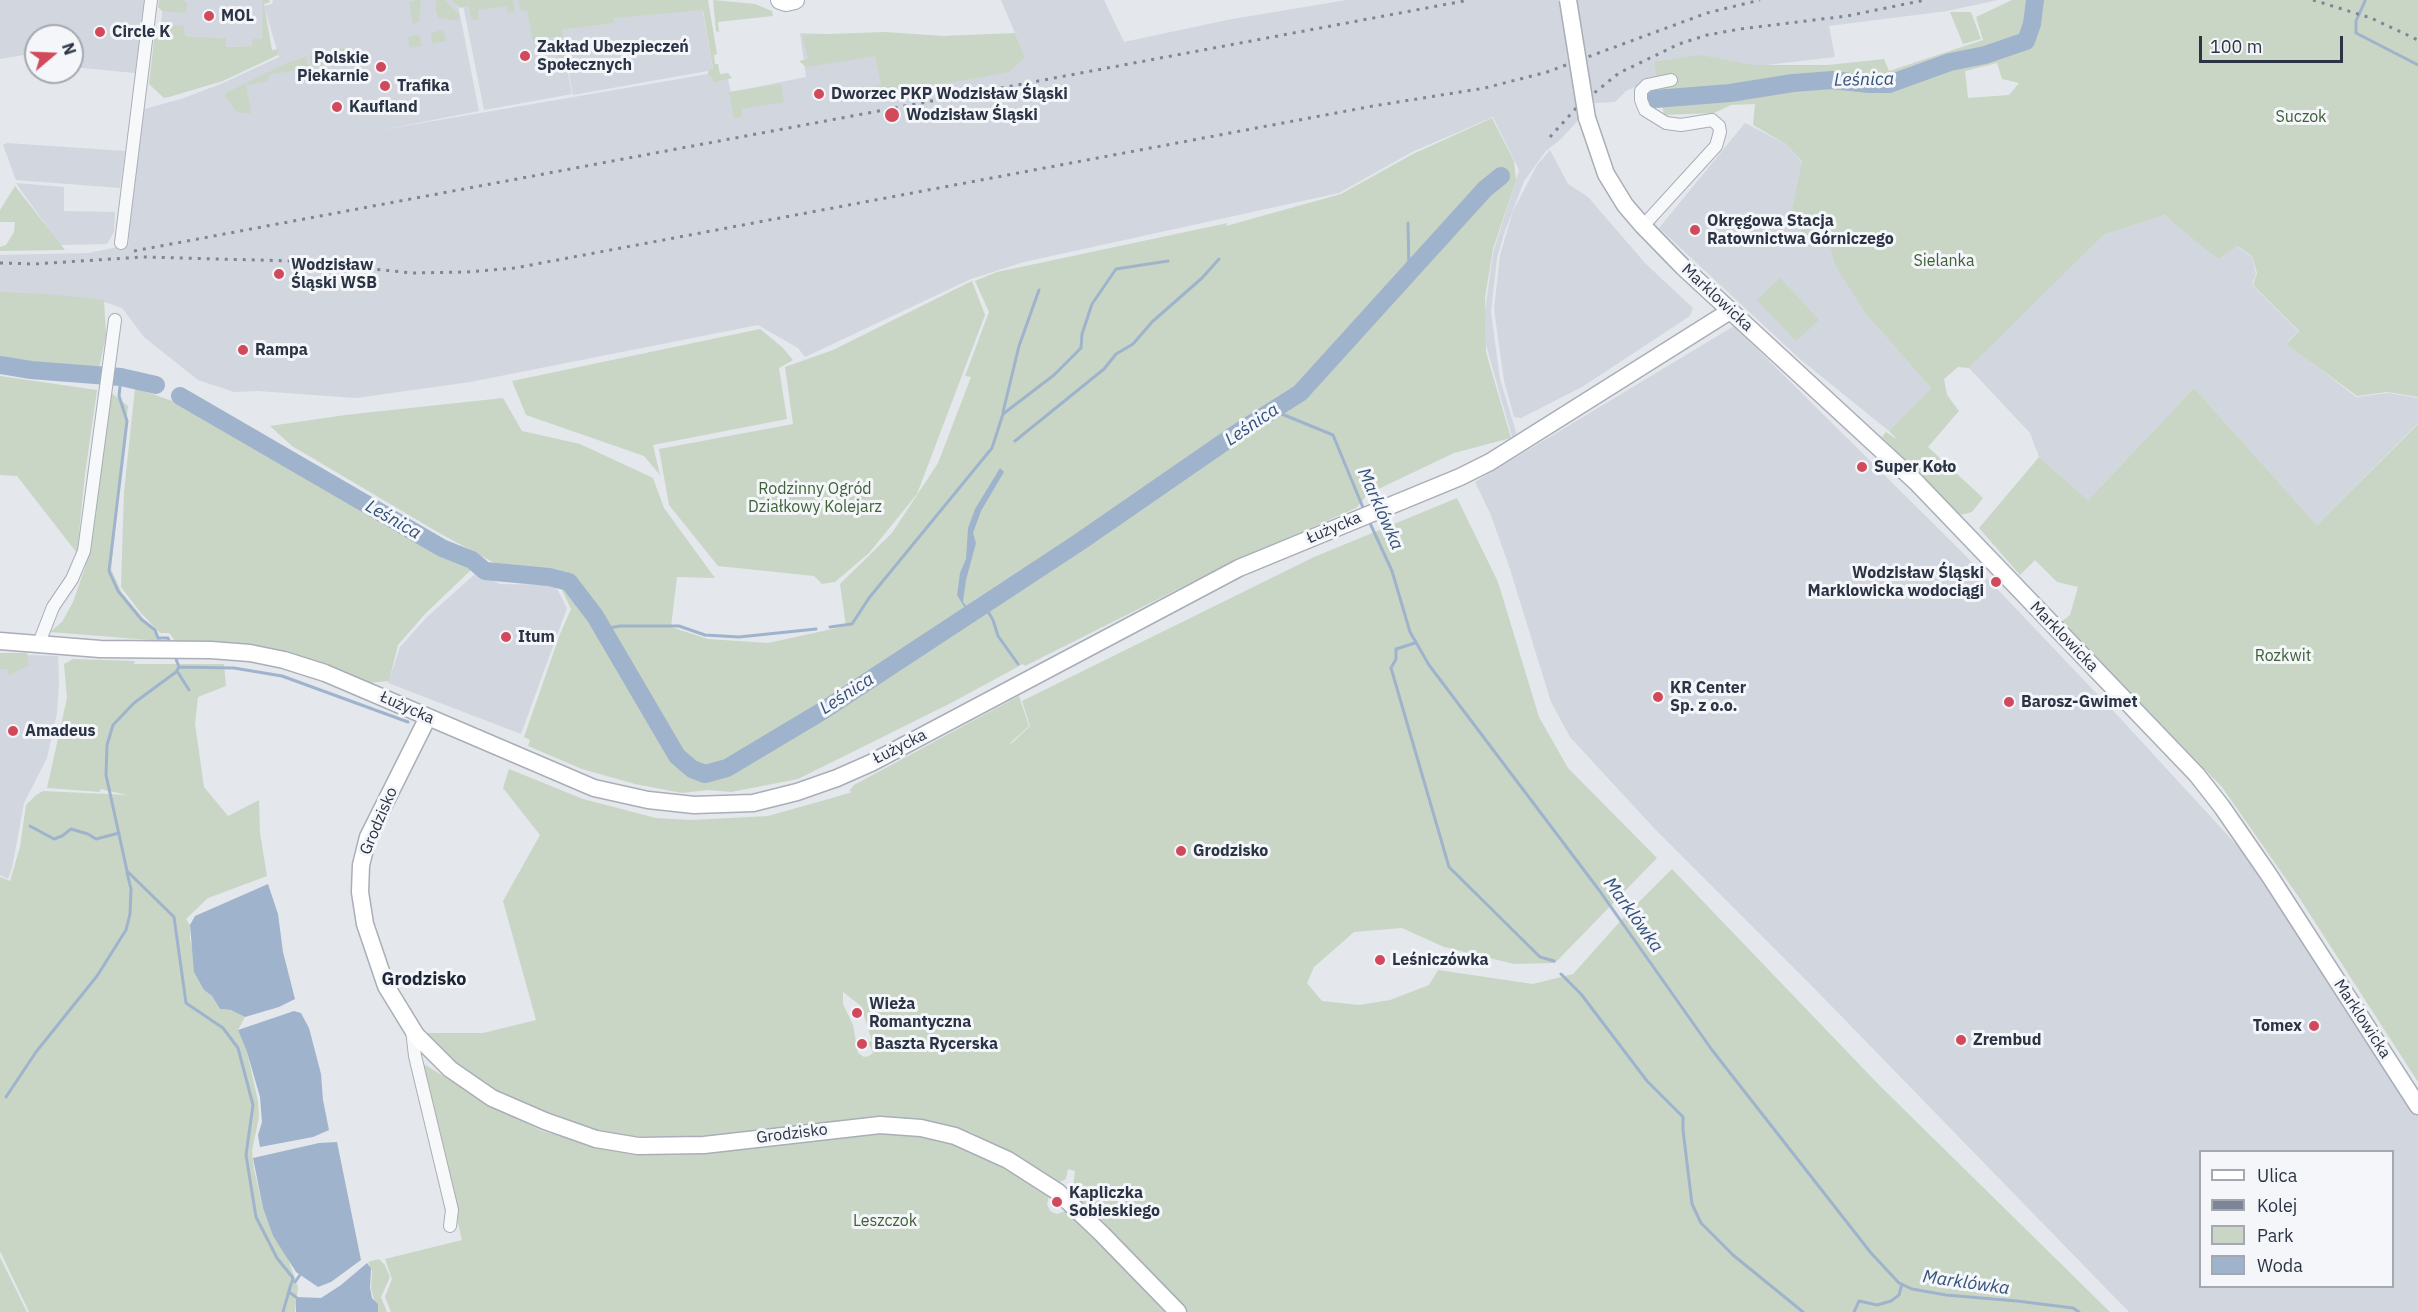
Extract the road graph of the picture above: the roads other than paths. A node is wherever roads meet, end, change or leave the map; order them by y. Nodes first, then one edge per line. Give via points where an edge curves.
1 (151, 0) edge
2 (780, 0) edge
3 (795, 0) edge
4 (1568, 0) edge
5 (1671, 80) dead end
6 (1643, 226) junction
7 (121, 243) dead end
8 (1730, 311) junction
9 (115, 320) dead end
10 (0, 641) edge
11 (39, 643) junction
12 (428, 717) junction
13 (412, 1029) junction
14 (2418, 1106) edge
15 (450, 1226) dead end
16 (1178, 1312) edge

1 - 7 street
2 - 3 main road
4 - 6 main road, Marklowicka, bridge via 1586,111 1601,163 1625,205
5 - 6 street via 1647,85 1641,91 1645,110 1673,124 1712,120 1720,132 1716,146
6 - 8 main road, Marklowicka
8 - 12 main road, Łużycka via 1490,462 1220,578 871,763 776,798 721,805 621,795 583,784
8 - 14 main road, Marklowicka via 1916,483 2197,775 2269,875
9 - 11 street via 84,551 72,579 53,607
10 - 11 main road, Łużycka
11 - 12 main road, Łużycka via 100,649 250,653 325,673
12 - 13 main road, Grodzisko via 368,837 360,879 365,924 381,975
13 - 15 street, Grodzisko via 452,1210
13 - 16 main road, Grodzisko via 436,1057 479,1090 555,1125 616,1143 678,1147 880,1125 933,1130 968,1141 1008,1160 1067,1200

